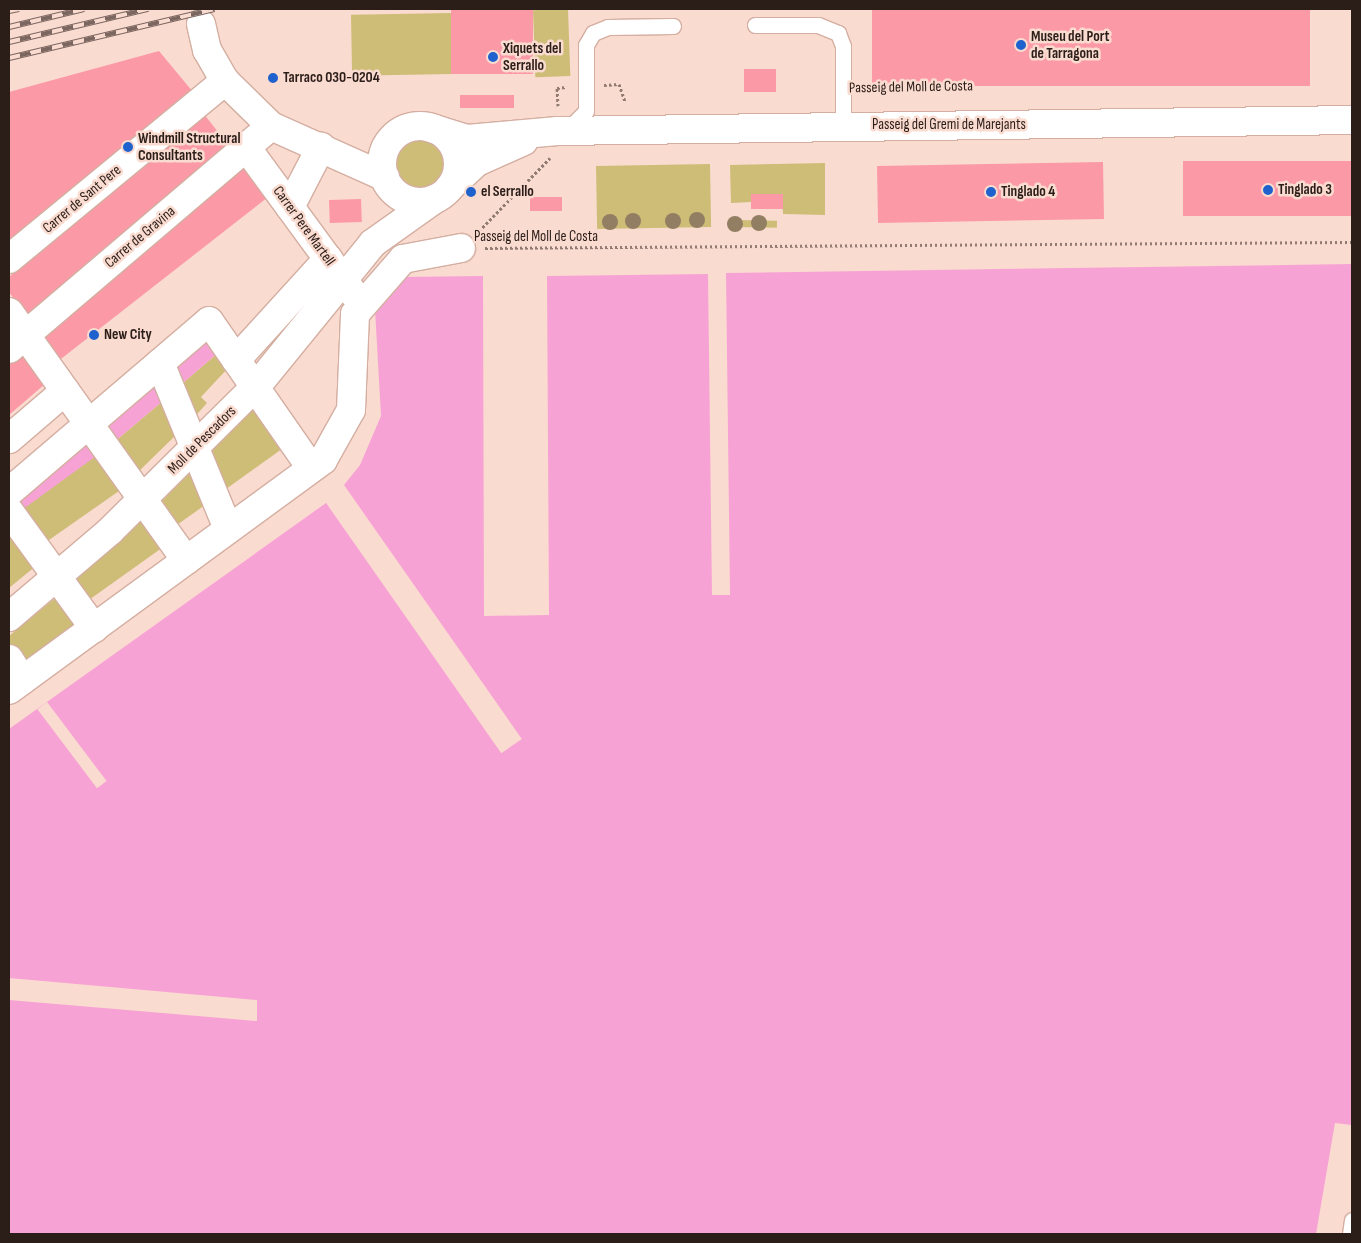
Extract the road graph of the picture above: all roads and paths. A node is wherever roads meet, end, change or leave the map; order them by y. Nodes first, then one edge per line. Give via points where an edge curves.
1 (201, 24) dead end
2 (755, 25) dead end
3 (673, 26) dead end
4 (225, 81) junction
5 (593, 85) dead end
6 (575, 87) dead end
7 (632, 101) dead end
8 (1352, 120) edge
9 (271, 126) junction
10 (843, 126) junction
11 (428, 127) junction
12 (556, 132) junction
13 (394, 136) junction
14 (246, 147) junction
15 (330, 150) junction
16 (386, 181) junction
17 (442, 193) junction
18 (290, 206) junction
19 (1352, 242) edge
20 (373, 243) junction
21 (462, 248) junction
22 (9, 259) edge
23 (336, 269) junction
24 (362, 306) junction
25 (9, 312) edge
26 (17, 342) edge
27 (236, 360) junction
28 (160, 363) junction
29 (254, 388) junction
30 (65, 391) junction
31 (89, 423) junction
32 (9, 439) edge
33 (193, 449) junction
34 (311, 468) junction
35 (9, 492) edge
36 (143, 498) junction
37 (9, 511) edge
38 (228, 529) junction
39 (186, 560) junction
40 (57, 576) junction
41 (9, 616) edge
42 (94, 628) junction
43 (13, 676) edge
44 (1352, 1220) edge
45 (1350, 1234) edge

1 - 4 street via 207,50
2 - 10 lane via 818,24 838,32 843,46
3 - 12 lane via 608,27 593,32 586,45 586,111 583,119
4 - 9 street
4 - 22 street, Carrer de Sant Pere
5 - 7 path via 619,84 622,102
6 - 12 path, Passeig del Moll de Costa via 557,88
8 - 10 street, Passeig del Gremi de Marejants
9 - 14 street, Carrer de Gravina
9 - 15 street
10 - 12 street, Passeig del Gremi de Marejants
11 - 12 street, Passeig del Gremi de Marejants via 467,139
11 - 13 street via 416,126
11 - 17 street via 440,132 456,152 458,164
12 - 17 street, Passeig del Gremi de Marejants via 477,162
12 - 21 path, Passeig del Moll de Costa via 559,150
13 - 15 street
13 - 16 street via 382,157
14 - 18 street, Carrer Pere Martell
14 - 26 street, Carrer de Gravina
15 - 16 street
15 - 18 street
16 - 17 street via 413,201
16 - 20 street, Moll de Pescadors
17 - 20 street, Moll de Pescadors
18 - 23 street, Carrer Pere Martell
19 - 21 path, Passeig del Moll de Costa
20 - 23 street, Moll de Pescadors
21 - 24 street via 403,259
23 - 24 street, Carrer Pere Martell
23 - 27 street
23 - 29 street, Moll de Pescadors
24 - 34 street via 355,314 351,410 323,460
25 - 26 street
26 - 30 street
27 - 28 street via 209,321
27 - 29 street
28 - 31 street
28 - 33 street
29 - 33 street, Moll de Pescadors
29 - 34 street
30 - 31 street
30 - 32 street
31 - 35 street
31 - 36 street
33 - 36 street, Moll de Pescadors
33 - 38 street
34 - 38 street
36 - 39 street
36 - 40 street, Moll de Pescadors
37 - 40 street
38 - 39 street
39 - 42 street
40 - 41 street, Moll de Pescadors
40 - 42 street
42 - 43 street
44 - 45 lane

